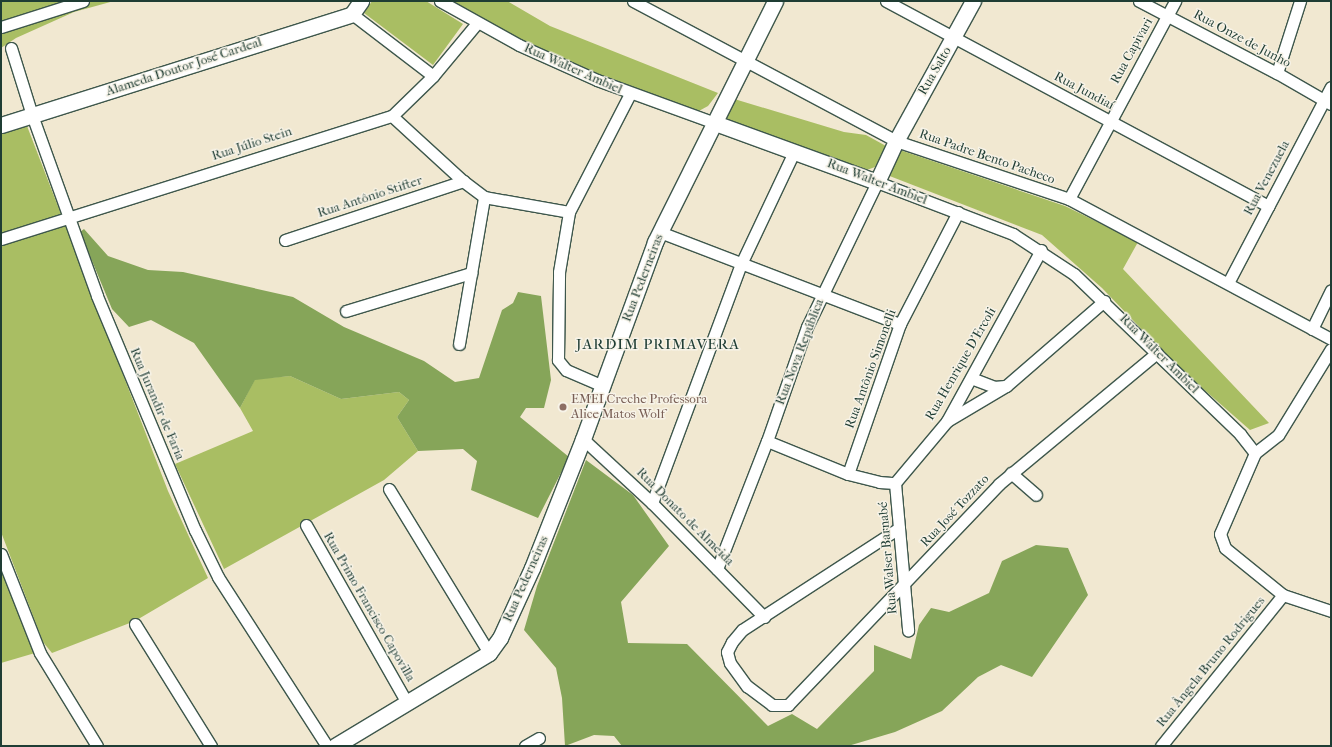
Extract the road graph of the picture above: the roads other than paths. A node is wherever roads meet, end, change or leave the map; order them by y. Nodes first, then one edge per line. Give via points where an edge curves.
1 (83, 1) edge
2 (360, 1) edge
3 (440, 1) edge
4 (633, 1) edge
5 (775, 1) edge
6 (886, 1) edge
7 (973, 1) edge
8 (1138, 1) edge
9 (1175, 1) edge
10 (1300, 1) edge
11 (352, 14) junction
12 (1167, 16) junction
13 (477, 23) junction
14 (1, 27) edge
15 (955, 37) junction
16 (11, 48) dead end
17 (744, 62) junction
18 (1278, 73) junction
19 (433, 76) junction
20 (1331, 87) edge
21 (630, 94) junction
22 (1327, 102) edge
23 (32, 115) junction
24 (392, 116) junction
25 (1110, 120) junction
26 (715, 123) junction
27 (1, 125) edge
28 (896, 141) junction
29 (794, 152) junction
30 (463, 181) junction
31 (877, 182) junction
32 (484, 197) junction
33 (1069, 199) junction
34 (1268, 206) junction
35 (569, 212) junction
36 (958, 212) junction
37 (68, 217) junction
38 (660, 232) junction
39 (1, 239) edge
40 (285, 240) dead end
41 (1041, 250) junction
42 (741, 264) junction
43 (471, 274) junction
44 (1228, 282) junction
45 (1331, 290) edge
46 (822, 295) junction
47 (1104, 301) junction
48 (346, 311) dead end
49 (900, 324) junction
50 (1312, 328) junction
51 (1331, 339) edge
52 (459, 344) dead end
53 (1331, 349) edge
54 (1157, 353) junction
55 (971, 378) junction
56 (603, 386) junction
57 (1006, 386) junction
58 (946, 421) junction
59 (583, 439) junction
60 (767, 441) junction
61 (1255, 453) junction
62 (1011, 472) junction
63 (848, 474) junction
64 (895, 483) junction
65 (389, 490) dead end
66 (1036, 495) dead end
67 (652, 503) junction
68 (306, 525) dead end
69 (899, 528) junction
70 (1, 554) edge
71 (717, 569) junction
72 (904, 585) junction
73 (1283, 595) junction
74 (1331, 611) edge
75 (764, 617) junction
76 (135, 624) dead end
77 (908, 630) dead end
78 (489, 654) junction
79 (407, 703) junction
80 (539, 738) dead end
81 (92, 744) edge
82 (211, 746) edge
83 (327, 746) edge
84 (335, 746) edge
85 (525, 746) edge
86 (1161, 746) edge

1 - 14 street
2 - 11 street
3 - 13 street, Rua Walter Ambiel
4 - 17 street, Rua Padre Bento Pacheco
5 - 17 street, Rua Pederneiras
6 - 15 street, Rua Jundiaí
7 - 15 street, Rua Salto
8 - 12 street, Rua Onze de Junho
9 - 12 street, Rua Capivari
10 - 18 street
11 - 19 street
11 - 23 street, Alameda Doutor José Cardeal
12 - 18 street, Rua Onze de Junho
12 - 25 street, Rua Capivari
13 - 19 street, Rua Júlio Stein
13 - 21 street, Rua Walter Ambiel via 519,46
15 - 25 street, Rua Jundiaí
15 - 28 street, Rua Salto
16 - 23 street, Rua Jurandir de Faria
17 - 26 street, Rua Pederneiras
17 - 28 street, Rua Padre Bento Pacheco
18 - 22 street, Rua Onze de Junho
19 - 24 street, Rua Júlio Stein
20 - 22 street, Rua Venezuela
21 - 26 street, Rua Walter Ambiel
21 - 35 street
22 - 34 street, Rua Venezuela
23 - 27 street, Alameda Doutor José Cardeal
23 - 37 street, Rua Jurandir de Faria
24 - 30 street
24 - 37 street, Rua Júlio Stein
25 - 33 street, Rua Capivari
25 - 34 street, Rua Jundiaí
26 - 29 street, Rua Walter Ambiel
26 - 38 street, Rua Pederneiras
28 - 31 street, Rua Nova República
28 - 33 street, Rua Padre Bento Pacheco
29 - 31 street, Rua Walter Ambiel
29 - 42 street
30 - 32 street
30 - 40 street, Rua Antônio Stifter
31 - 36 street, Rua Walter Ambiel
31 - 46 street, Rua Nova República
32 - 35 street
32 - 43 street
33 - 44 street, Rua Padre Bento Pacheco
34 - 44 street, Rua Venezuela
35 - 56 street via 559,272 558,360 566,370
36 - 41 street, Rua Walter Ambiel via 1013,234
36 - 49 street, Rua Antônio Simonelli
37 - 39 street, Rua Júlio Stein
37 - 83 street, Rua Jurandir de Faria via 137,395 208,557 218,577
38 - 42 street
38 - 56 street, Rua Pederneiras
41 - 47 street, Rua Walter Ambiel via 1074,274
41 - 55 street, Rua Henrique D'Ercoli
42 - 46 street
42 - 67 street
43 - 48 street
43 - 52 street
44 - 50 street, Rua Padre Bento Pacheco
45 - 50 street
46 - 49 street
46 - 60 street, Rua Nova República via 807,327
47 - 54 street, Rua Walter Ambiel
47 - 57 street
49 - 63 street, Rua Antônio Simonelli
50 - 51 street, Rua Padre Bento Pacheco
53 - 61 street via 1278,435
54 - 61 street, Rua Walter Ambiel via 1240,434
54 - 62 street, Rua José Tozzato
55 - 57 street via 994,387
55 - 58 street, Rua Henrique D'Ercoli
56 - 59 street, Rua Pederneiras
57 - 58 street
58 - 64 street, Rua Henrique D'Ercoli
59 - 67 street, Rua Donato de Almeida
59 - 78 street, Rua Pederneiras via 532,568 500,638
60 - 63 street
60 - 71 street, Rua Nova República
61 - 73 street via 1220,534 1225,548
62 - 66 street
62 - 72 street, Rua José Tozzato
63 - 64 street via 879,482
64 - 69 street, Rua Walser Barnabé
65 - 78 street
67 - 71 street, Rua Donato de Almeida
68 - 79 street, Rua Primo Francisco Capovilla
69 - 72 street, Rua Walser Barnabé
69 - 75 street
70 - 81 street via 40,653
71 - 75 street, Rua Donato de Almeida
72 - 75 street, Rua José Tozzato via 788,705 772,705 756,695 730,663 727,652 742,630
72 - 77 street, Rua Walser Barnabé
73 - 74 street
73 - 86 street, Rua Ângela Bruno Rodrigues
76 - 82 street
78 - 79 street
79 - 84 street
80 - 85 street

